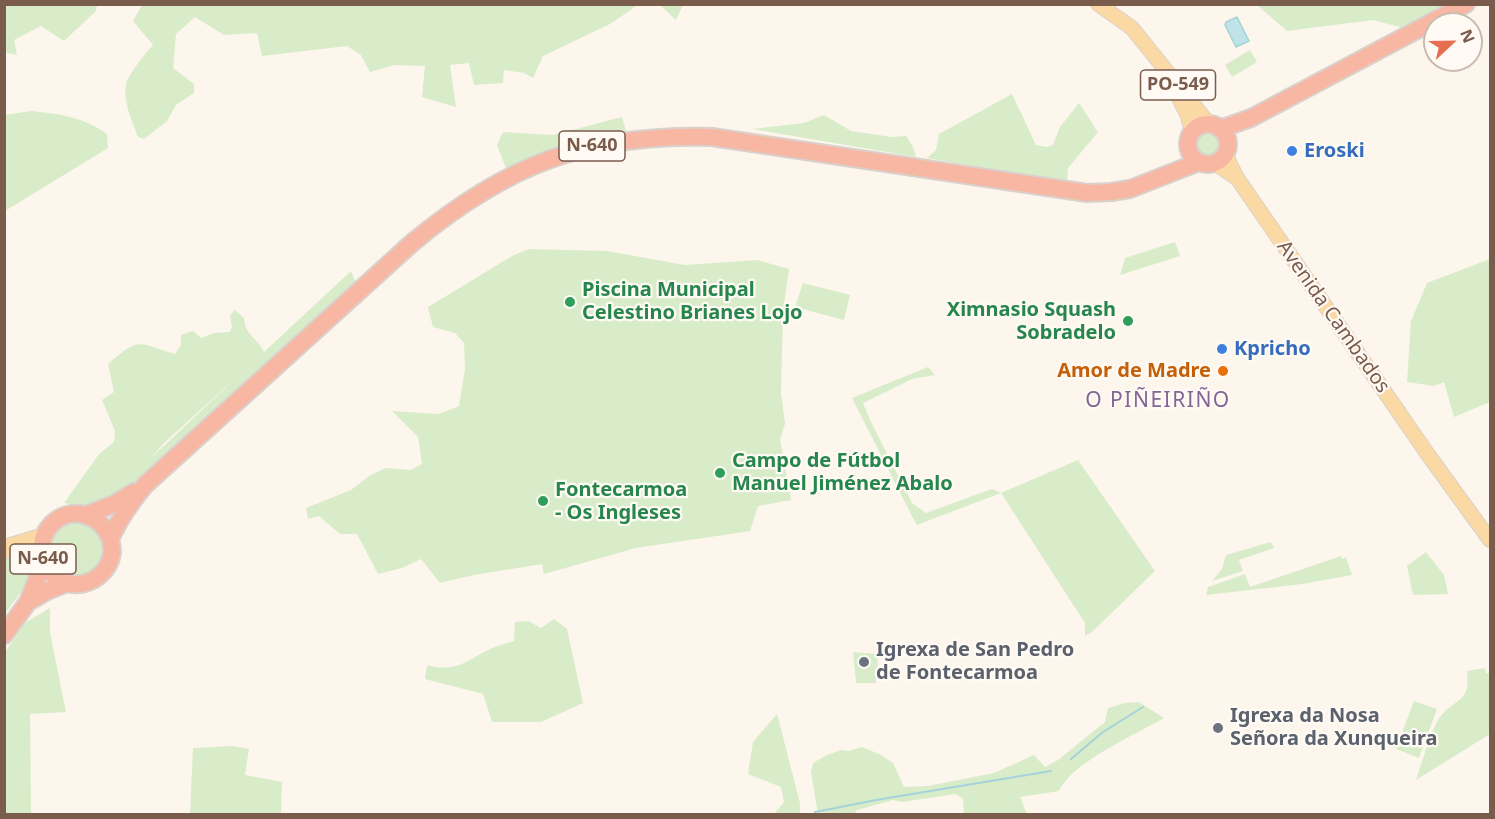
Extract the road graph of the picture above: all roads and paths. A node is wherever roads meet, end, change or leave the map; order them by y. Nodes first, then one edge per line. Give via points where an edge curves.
1 (1466, 4) edge
2 (1101, 7) edge
3 (1190, 140) junction
4 (1216, 146) junction
5 (1151, 181) junction
6 (145, 485) junction
7 (86, 515) junction
8 (44, 535) junction
9 (110, 538) junction
10 (1491, 540) edge
11 (4, 549) edge
12 (43, 560) junction
13 (68, 583) junction
14 (28, 602) junction
15 (4, 635) edge

1 - 4 highway via 1251,118
2 - 3 main road, PO-549 via 1143,48 1184,105
2 - 4 main road, PO-549 via 1132,28 1148,45
3 - 4 highway, N-640 via 1198,127
3 - 4 highway via 1192,156
3 - 5 highway, N-640 via 1174,164
4 - 5 highway, N-640
4 - 10 main road, Avenida Cambados
5 - 6 highway, N-640 via 1130,189 1088,193 712,137 650,138 581,148 528,167 483,190 441,219
6 - 7 highway, N-640
6 - 9 highway, N-640 via 126,508
7 - 8 highway, N-640 via 63,516
7 - 9 highway via 99,522
8 - 11 main road
8 - 12 highway, N-640
9 - 13 highway, N-640 via 110,559 103,572 84,583
11 - 12 main road via 25,551
12 - 13 highway, N-640 via 53,575
12 - 14 highway, N-640
13 - 14 highway, N-640
14 - 15 highway, N-640

